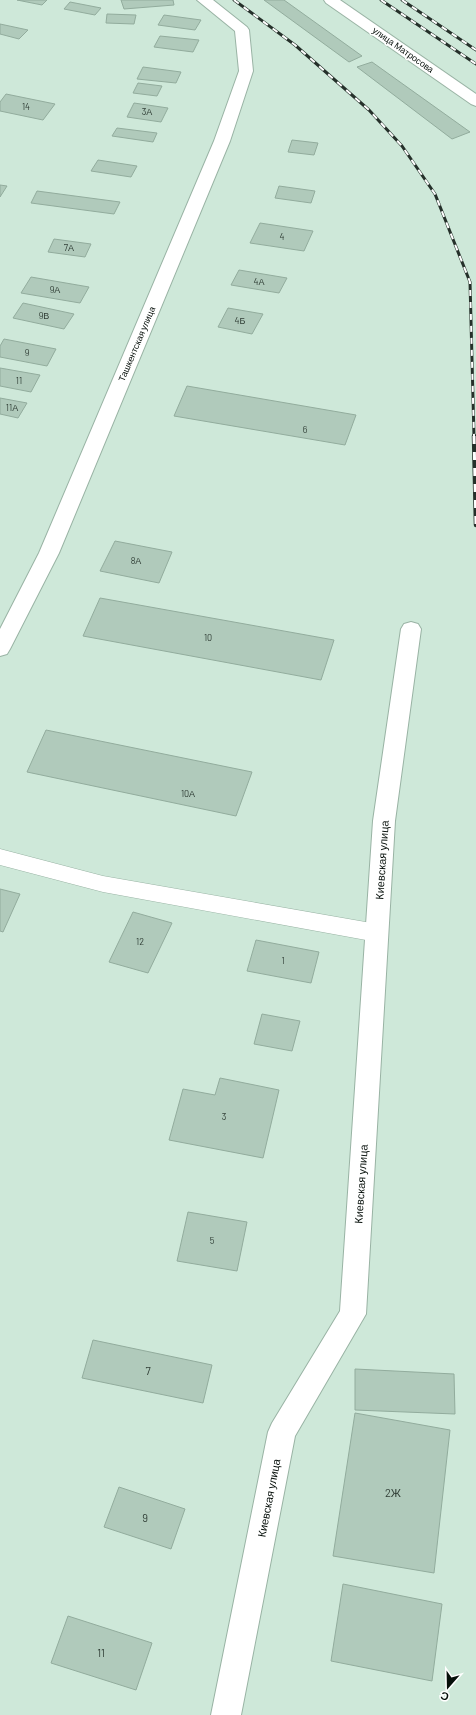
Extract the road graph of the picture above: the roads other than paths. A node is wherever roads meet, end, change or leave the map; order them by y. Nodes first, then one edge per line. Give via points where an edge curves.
1 (204, 0) edge
2 (331, 0) edge
3 (476, 101) edge
4 (410, 629) dead end
5 (0, 649) edge
6 (0, 857) edge
7 (377, 933) junction
8 (226, 1715) edge

1 - 5 street, Ташкентская улица via 242,30 246,71 222,141 49,553
2 - 3 street, улица Матросова
4 - 7 street, Киевская улица via 384,820
6 - 7 lane via 103,884
7 - 8 street, Киевская улица via 353,1314 282,1432

